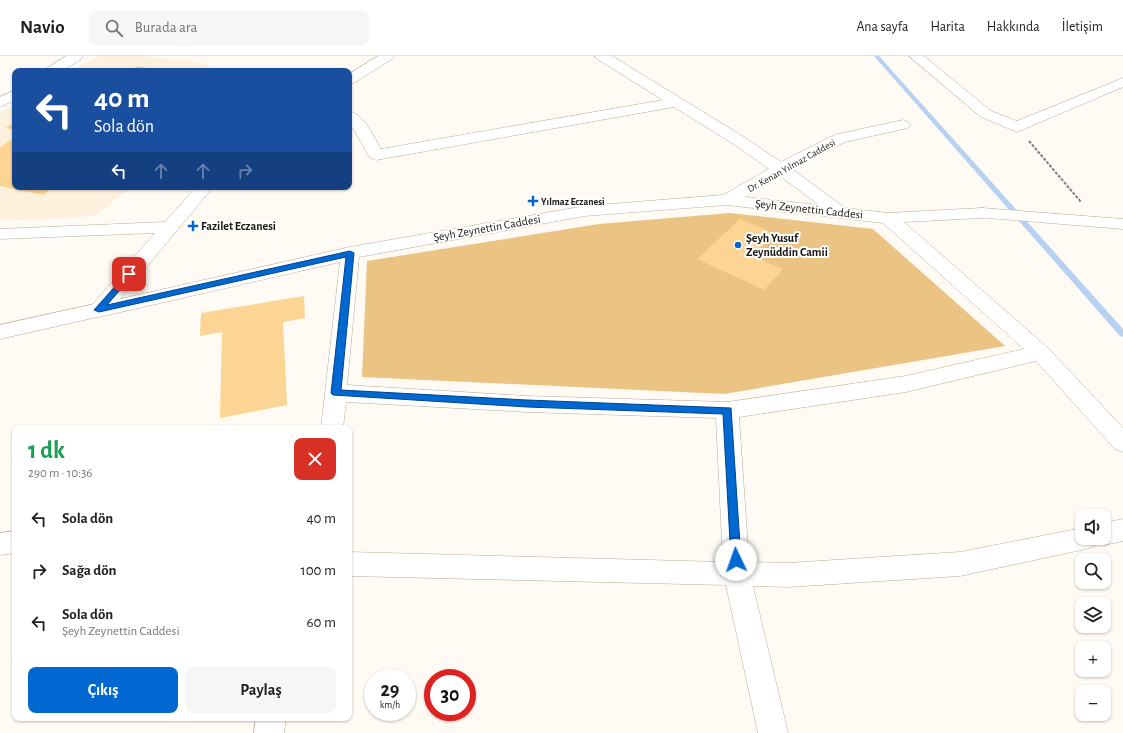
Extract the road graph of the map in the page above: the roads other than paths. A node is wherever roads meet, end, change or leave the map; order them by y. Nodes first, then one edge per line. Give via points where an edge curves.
1 (76, 56) edge
2 (387, 56) edge
3 (602, 56) edge
4 (916, 56) edge
5 (57, 68) edge
6 (352, 78) edge
7 (1123, 82) edge
8 (12, 96) edge
9 (676, 102) junction
10 (0, 103) edge
11 (352, 119) edge
12 (904, 125) dead end
13 (780, 169) junction
14 (202, 190) edge
15 (727, 200) junction
16 (839, 212) junction
17 (888, 218) junction
18 (1123, 224) edge
19 (170, 227) junction
20 (0, 234) edge
21 (350, 253) junction
22 (99, 310) junction
23 (0, 332) edge
24 (1042, 353) junction
25 (336, 393) junction
26 (727, 410) junction
27 (332, 425) edge
28 (1123, 443) edge
29 (1123, 530) edge
30 (1111, 533) edge
31 (1075, 540) edge
32 (12, 542) edge
33 (0, 544) edge
34 (352, 564) edge
35 (737, 574) junction
36 (271, 721) edge
37 (269, 733) edge
38 (773, 733) edge

1 - 5 street
2 - 6 street
3 - 9 street
4 - 7 street via 986,114 1017,127
8 - 10 street
9 - 11 street via 376,155 361,128
9 - 13 street
12 - 13 street, Dr. Kenan Yılmaz Caddesi via 840,138
13 - 15 street, Dr. Kenan Yılmaz Caddesi
13 - 16 street
14 - 19 street
15 - 16 street, Şeyh Zeynettin Caddesi
15 - 21 street, Şeyh Zeynettin Caddesi via 585,211
16 - 17 street, Şeyh Zeynettin Caddesi
17 - 18 street, Şeyh Zeynettin Caddesi via 982,213
17 - 24 street
19 - 20 street
19 - 22 street
21 - 22 street, Şeyh Zeynettin Caddesi
21 - 25 street
22 - 23 street, Şeyh Zeynettin Caddesi
24 - 26 street via 906,384
24 - 28 street
25 - 26 street via 527,404
25 - 27 street
26 - 35 street
29 - 30 street
31 - 35 street via 960,564 788,576
32 - 33 street
34 - 35 street
35 - 38 street
36 - 37 street

